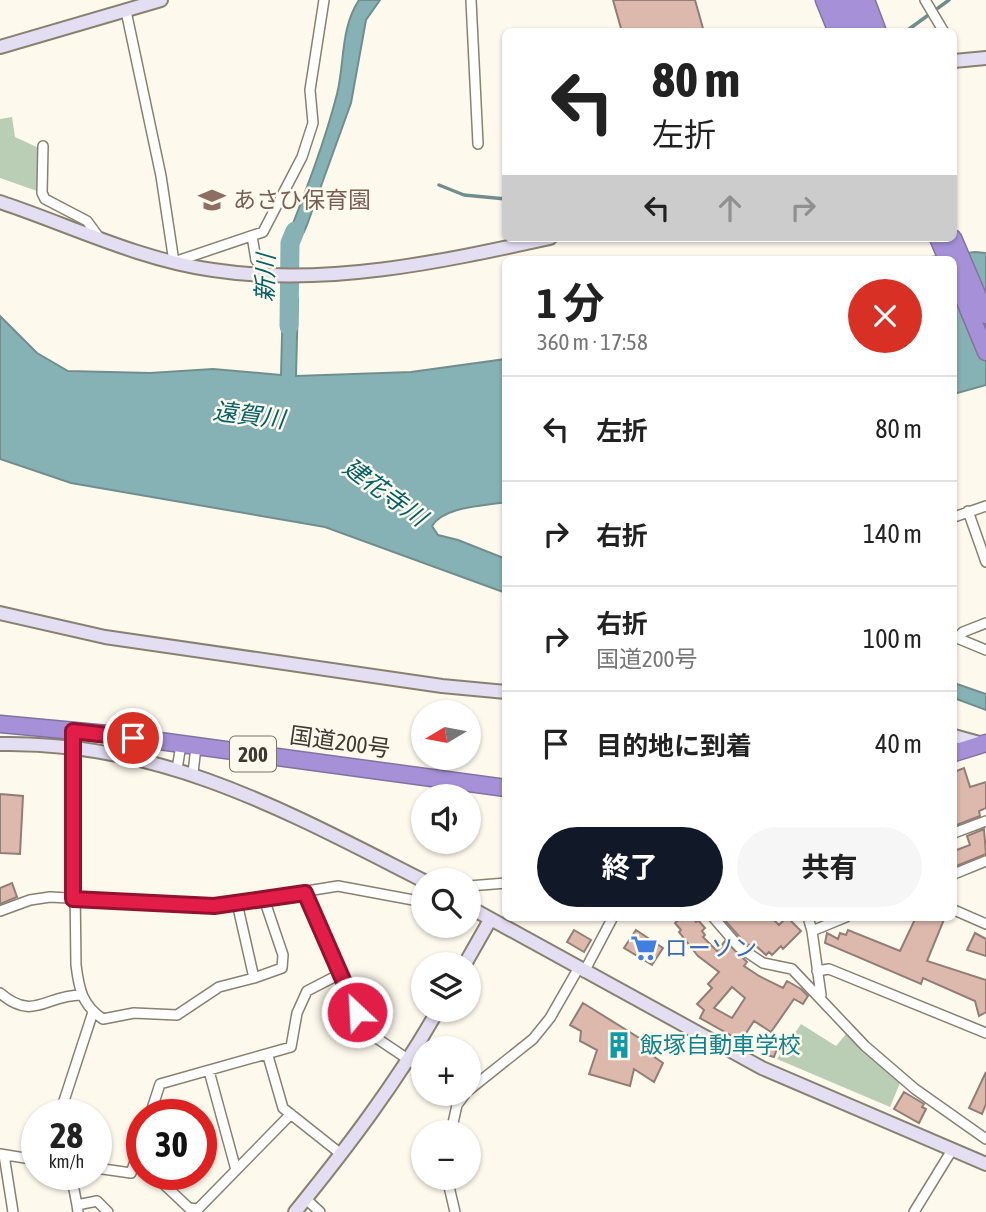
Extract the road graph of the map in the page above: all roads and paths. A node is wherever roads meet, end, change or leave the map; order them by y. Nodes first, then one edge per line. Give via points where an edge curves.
1 (161, 0) edge
2 (324, 0) edge
3 (471, 0) edge
4 (824, 0) edge
5 (837, 0) edge
6 (852, 0) edge
7 (866, 0) edge
8 (925, 0) edge
9 (124, 5) edge
10 (835, 28) edge
11 (848, 28) edge
12 (863, 28) edge
13 (876, 28) edge
14 (942, 28) edge
15 (0, 47) edge
16 (986, 58) edge
17 (957, 61) edge
18 (478, 144) dead end
19 (43, 146) dead end
20 (0, 202) edge
21 (98, 236) junction
22 (252, 236) junction
23 (529, 242) edge
24 (955, 242) edge
25 (174, 262) junction
26 (267, 275) junction
27 (957, 282) edge
28 (986, 315) edge
29 (986, 352) edge
30 (986, 506) edge
31 (968, 511) junction
32 (957, 516) edge
33 (986, 562) edge
34 (0, 613) edge
35 (986, 623) edge
36 (957, 637) edge
37 (957, 638) edge
38 (986, 650) edge
39 (502, 692) edge
40 (0, 724) edge
41 (73, 731) junction
42 (957, 737) edge
43 (0, 744) edge
44 (985, 744) edge
45 (188, 746) junction
46 (74, 750) junction
47 (957, 753) edge
48 (177, 769) junction
49 (193, 773) junction
50 (502, 787) edge
51 (986, 821) edge
52 (957, 832) edge
53 (986, 861) edge
54 (957, 873) edge
55 (411, 875) edge
56 (502, 883) edge
57 (481, 885) edge
58 (305, 893) junction
59 (73, 899) junction
60 (264, 899) junction
61 (411, 900) edge
62 (237, 903) junction
63 (0, 911) edge
64 (957, 911) edge
65 (481, 914) edge
66 (490, 920) junction
67 (611, 921) edge
68 (716, 921) edge
69 (809, 921) edge
70 (836, 921) edge
71 (986, 924) edge
72 (812, 931) junction
73 (472, 952) edge
74 (581, 971) junction
75 (817, 971) junction
76 (340, 974) junction
77 (254, 978) junction
78 (0, 993) edge
79 (81, 995) junction
80 (824, 1003) junction
81 (93, 1012) junction
82 (431, 1022) edge
83 (986, 1033) edge
84 (268, 1056) junction
85 (409, 1060) junction
86 (209, 1071) junction
87 (481, 1080) edge
88 (65, 1099) edge
89 (155, 1099) edge
90 (291, 1114) junction
91 (986, 1139) edge
92 (952, 1150) junction
93 (341, 1154) junction
94 (2, 1155) edge
95 (21, 1158) edge
96 (986, 1164) edge
97 (236, 1170) junction
98 (74, 1190) edge
99 (169, 1190) edge
100 (217, 1190) edge
101 (217, 1190) edge
102 (450, 1190) edge
103 (306, 1199) junction
104 (78, 1208) edge
105 (13, 1212) edge
106 (108, 1212) edge
107 (295, 1212) edge
108 (320, 1212) edge
109 (455, 1212) edge
110 (914, 1212) edge

1 - 9 street
2 - 22 street via 310,90 313,123 283,200 263,232
3 - 18 street
4 - 10 highway
5 - 11 highway
6 - 12 highway
7 - 13 highway
8 - 14 street
9 - 15 street
9 - 25 street via 161,176
16 - 17 street
19 - 21 street via 45,199 88,221
20 - 21 street
21 - 25 street
22 - 25 street
22 - 26 street via 256,260
23 - 26 street via 411,265
24 - 28 highway
25 - 26 street
27 - 29 highway
30 - 31 street
31 - 32 street
31 - 33 street
34 - 39 street via 105,637
35 - 36 street
37 - 38 street
40 - 41 highway, 国道200号 / 200
41 - 45 highway, 国道200号 / 200
41 - 46 street
42 - 44 street
43 - 46 street
44 - 47 highway
45 - 48 street
45 - 49 street
45 - 50 highway, 国道200号 / 200
46 - 48 street
46 - 59 street
48 - 49 street
49 - 55 street via 244,792
51 - 52 street
53 - 54 street
56 - 57 street
58 - 60 street
58 - 61 street via 338,886
58 - 76 street
59 - 62 street via 169,905
59 - 63 street via 30,900
59 - 79 street
60 - 62 street
60 - 77 street via 283,955 282,968
62 - 77 street
64 - 71 street
65 - 66 street
66 - 73 street
66 - 74 street
67 - 74 street
68 - 80 street via 739,947 763,963 792,969
69 - 72 street
70 - 72 street
72 - 75 street
74 - 87 street via 533,1039
74 - 92 street via 762,1069
75 - 80 street
75 - 83 street via 829,969
76 - 84 street via 307,990 297,1013 294,1043
76 - 85 street via 366,1031
77 - 81 street via 219,988 177,1014 134,1013 103,1019
78 - 79 street via 23,1008 37,1008 61,995
79 - 81 street
80 - 91 street via 915,1089
81 - 88 street
82 - 85 street
84 - 86 street
84 - 90 street via 283,1108
85 - 93 street
86 - 89 street via 160,1084
86 - 97 street
90 - 93 street
90 - 97 street
92 - 96 street
92 - 110 street
93 - 103 street
94 - 95 street
94 - 105 street
97 - 101 street
98 - 104 street
99 - 100 street via 189,1209 198,1209
102 - 109 street
103 - 107 street
103 - 108 street
104 - 106 street via 97,1201

